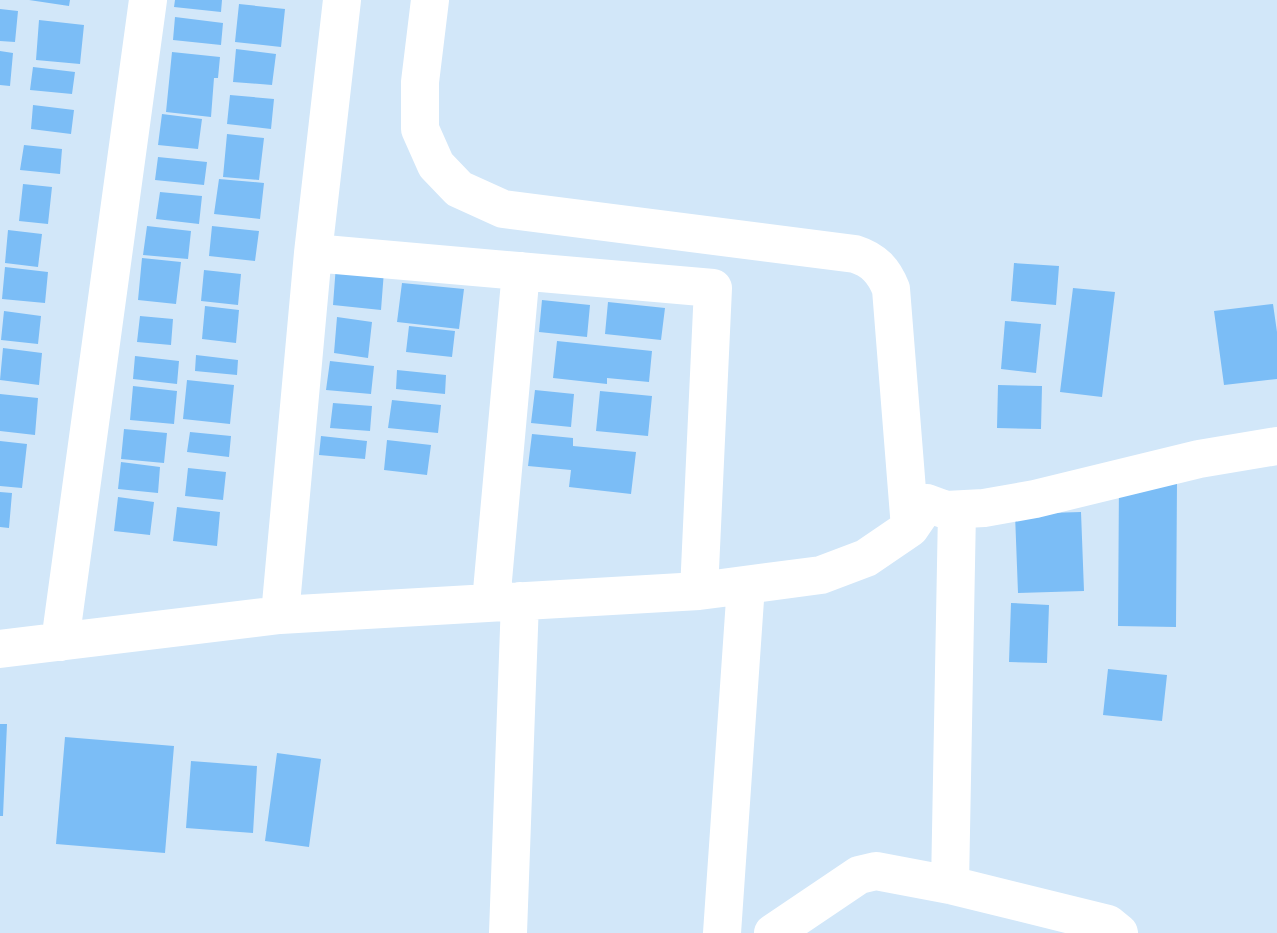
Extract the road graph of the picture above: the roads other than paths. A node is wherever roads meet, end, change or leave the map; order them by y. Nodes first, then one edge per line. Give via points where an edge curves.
1 (148, 0) edge
2 (342, 0) edge
3 (430, 0) edge
4 (676, 229) junction
5 (313, 253) junction
6 (521, 271) junction
7 (713, 288) junction
8 (1277, 446) edge
9 (957, 511) junction
10 (910, 528) junction
11 (746, 585) junction
12 (699, 591) junction
13 (505, 601) junction
14 (280, 615) junction
15 (60, 642) junction
16 (0, 649) edge
17 (950, 885) junction
18 (508, 933) edge
19 (722, 933) edge
20 (773, 933) edge
21 (1119, 933) edge

1 - 15 street
2 - 5 street
3 - 4 street via 420,82 420,129 436,165 459,189 503,209
4 - 7 street via 709,254
4 - 10 street via 855,254 885,274 891,289
5 - 6 street
5 - 14 street
6 - 7 street
6 - 13 street
7 - 12 street
8 - 9 street via 1199,459 1035,499
9 - 10 street via 927,503
9 - 17 street
10 - 11 street via 866,558 821,575
11 - 12 street
11 - 19 street
12 - 13 street
13 - 14 street
13 - 18 street
14 - 15 street
15 - 16 street
17 - 20 street via 876,871 859,875
17 - 21 street via 1108,924

